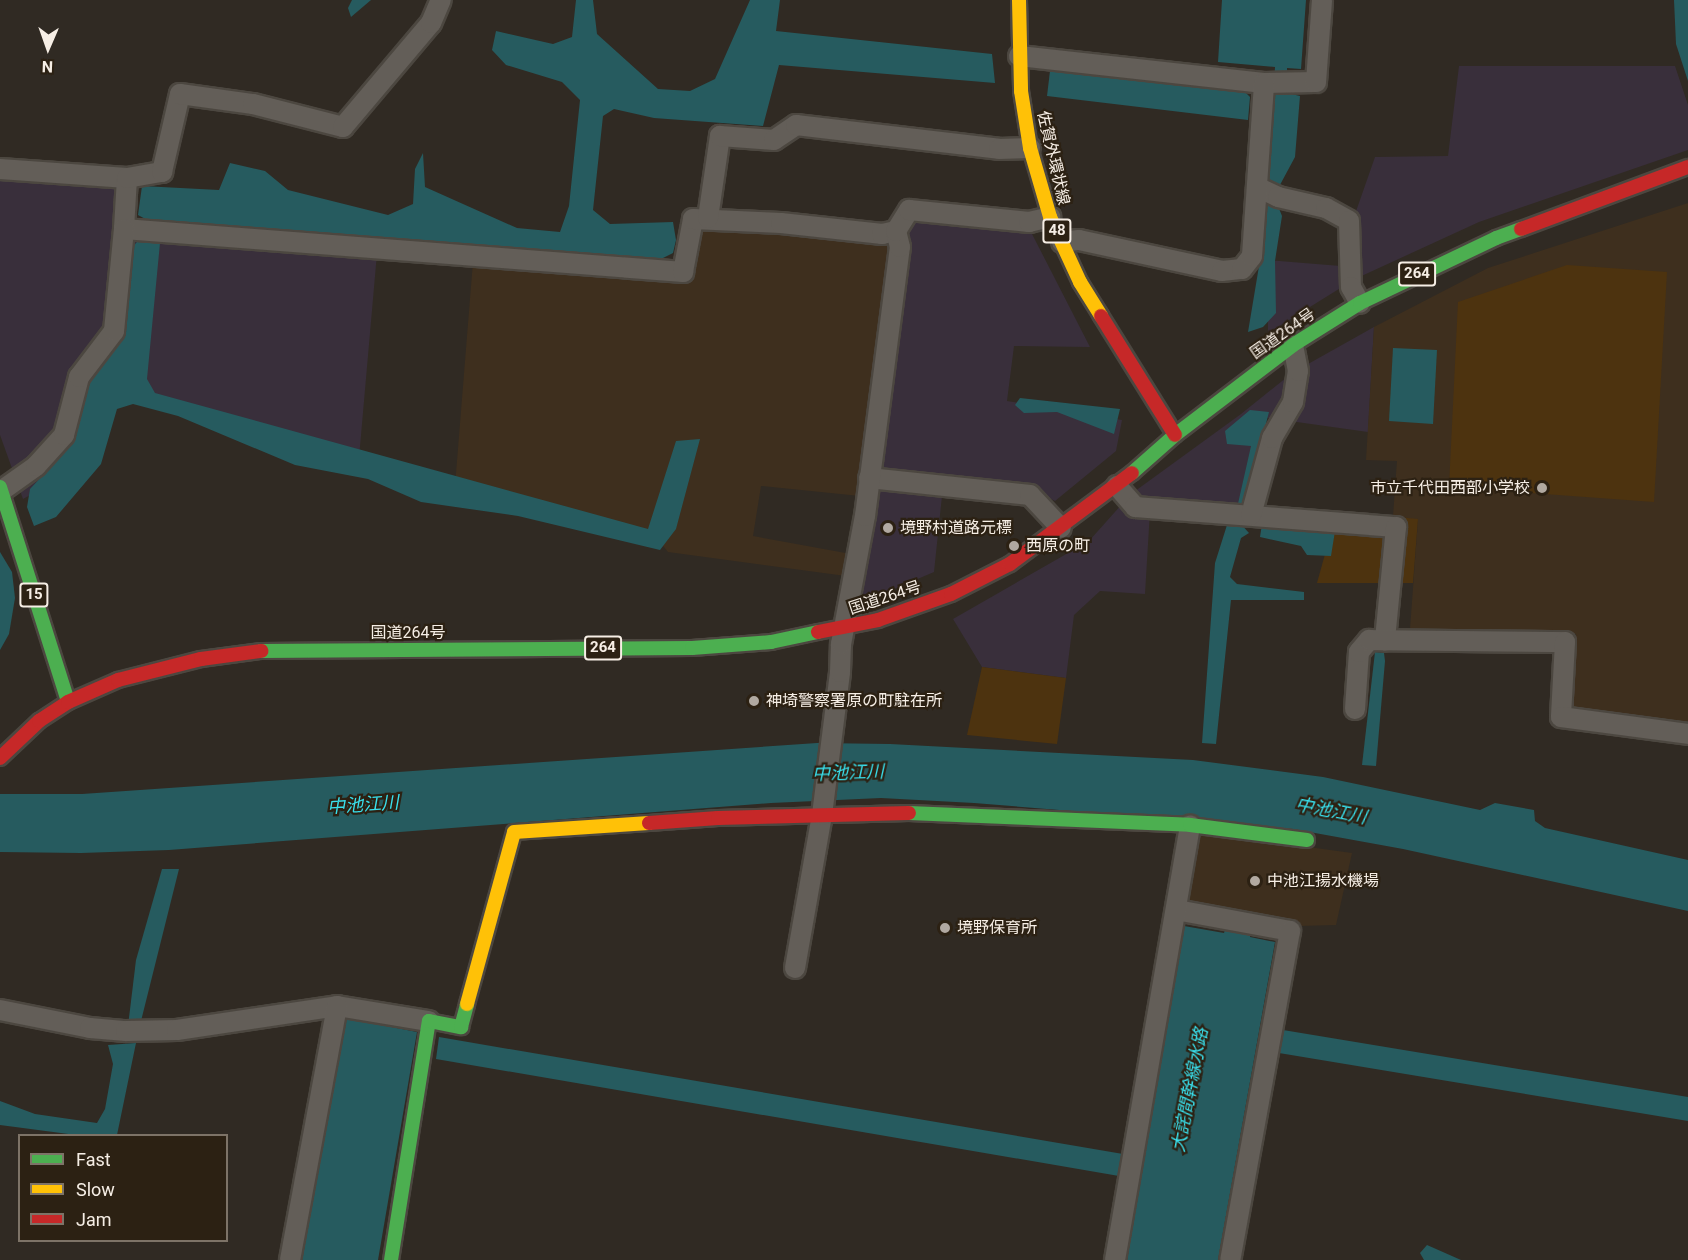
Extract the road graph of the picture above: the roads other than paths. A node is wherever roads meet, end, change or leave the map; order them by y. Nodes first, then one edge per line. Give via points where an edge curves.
1 (441, 0) edge
2 (1019, 0) edge
3 (1322, 0) edge
4 (1019, 56) junction
5 (1264, 83) junction
6 (1030, 148) junction
7 (1688, 167) edge
8 (0, 169) edge
9 (127, 178) junction
10 (1257, 187) junction
11 (1050, 217) junction
12 (708, 218) junction
13 (140, 231) junction
14 (896, 231) junction
15 (1062, 242) junction
16 (1360, 303) junction
17 (1293, 345) junction
18 (1175, 435) junction
19 (869, 478) junction
20 (1117, 486) junction
21 (1, 490) edge
22 (1251, 516) junction
23 (6, 525) edge
24 (1061, 528) junction
25 (844, 629) junction
26 (1384, 640) junction
27 (68, 702) junction
28 (1355, 709) dead end
29 (1686, 734) edge
30 (0, 758) edge
31 (822, 815) junction
32 (1190, 825) junction
33 (1307, 840) dead end
34 (1176, 910) junction
35 (795, 968) dead end
36 (338, 1006) junction
37 (0, 1010) edge
38 (429, 1022) junction
39 (290, 1260) edge
40 (391, 1260) edge
41 (1115, 1260) edge
42 (1230, 1260) edge

1 - 9 street via 431,23 343,127 253,104 180,94 162,172
2 - 4 main road, 佐賀外環状線 / 48
3 - 5 street via 1316,82
4 - 5 street
4 - 6 main road, 佐賀外環状線 / 48
5 - 10 street
6 - 11 main road, 佐賀外環状線 / 48
6 - 12 street via 999,149 796,125 774,140 720,135
7 - 16 main road, 国道264号 / 264 via 1496,238
8 - 9 street
9 - 13 street
10 - 15 street via 1252,256 1242,269 1222,271 1079,240
10 - 16 street via 1278,197 1326,208 1349,221 1351,287
11 - 14 street via 1029,222 909,210
11 - 15 main road, 佐賀外環状線 / 48
12 - 13 street via 693,219 683,273
12 - 14 street via 882,234
13 - 21 street via 114,331 79,377 64,435 36,466
14 - 19 street via 900,247
15 - 18 main road, 佐賀外環状線 / 48 via 1080,282
16 - 17 main road, 国道264号 / 264
17 - 18 main road, 国道264号 / 264
17 - 22 street via 1298,371 1293,402 1272,438
18 - 20 main road, 国道264号 / 264
19 - 24 street via 1030,495
19 - 25 street
20 - 22 street via 1135,507
20 - 24 main road, 国道264号 / 264
21 - 23 main road, 15
22 - 26 street via 1396,527
23 - 27 main road, 15
24 - 25 main road, 国道264号 / 264 via 1010,564 951,594
25 - 27 main road, 国道264号 / 264 via 771,642 692,648 270,650 201,659 118,680
25 - 31 street
26 - 28 street via 1369,640 1359,652
26 - 29 street via 1565,642 1561,717
27 - 30 main road, 国道264号 / 264 via 39,721
31 - 32 main road via 890,812
31 - 35 street
31 - 38 main road via 514,832 461,1027
32 - 33 main road
32 - 34 street
34 - 41 street
34 - 42 street via 1290,931
36 - 37 street via 177,1030 134,1031 90,1028
36 - 38 street
36 - 39 street
38 - 40 main road

